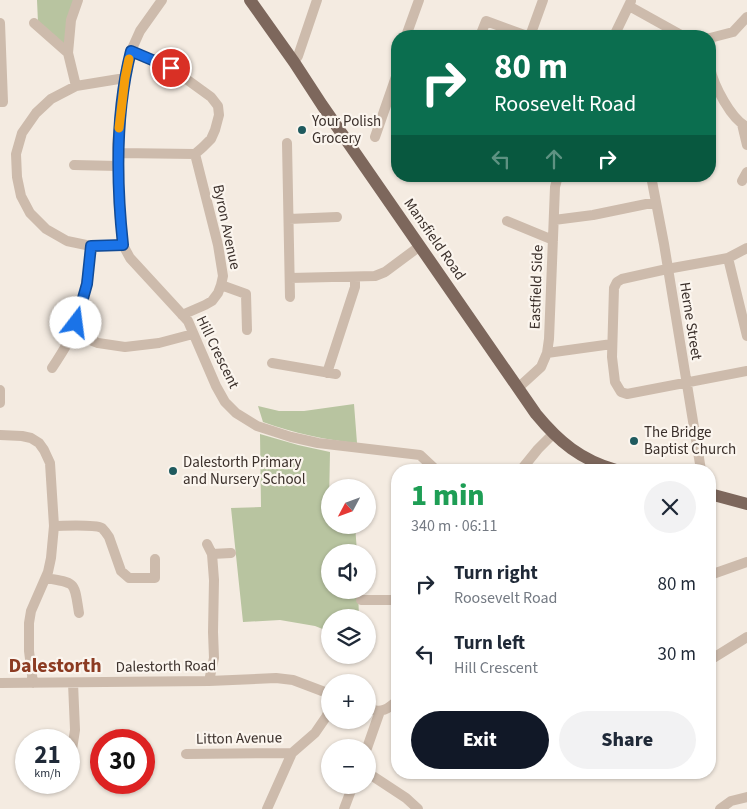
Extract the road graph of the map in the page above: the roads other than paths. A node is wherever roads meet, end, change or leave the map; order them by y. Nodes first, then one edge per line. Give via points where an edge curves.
1 (78, 0) edge
2 (162, 0) edge
3 (250, 0) edge
4 (317, 0) edge
5 (419, 0) edge
6 (544, 0) edge
7 (631, 3) edge
8 (747, 17) edge
9 (34, 22) dead end
10 (0, 24) edge
11 (408, 30) edge
12 (482, 30) edge
13 (512, 30) edge
14 (532, 30) edge
15 (617, 30) edge
16 (674, 30) edge
17 (716, 36) edge
18 (131, 51) junction
19 (68, 53) junction
20 (294, 62) junction
21 (125, 78) junction
22 (76, 86) junction
23 (716, 86) edge
24 (391, 90) edge
25 (0, 102) edge
26 (744, 126) edge
27 (375, 137) dead end
28 (287, 143) dead end
29 (747, 145) edge
30 (118, 153) junction
31 (195, 154) junction
32 (74, 165) dead end
33 (118, 166) junction
34 (556, 182) edge
35 (652, 182) edge
36 (656, 202) junction
37 (337, 218) dead end
38 (289, 219) junction
39 (554, 220) junction
40 (507, 221) dead end
41 (553, 240) junction
42 (123, 245) junction
43 (91, 246) junction
44 (420, 246) junction
45 (747, 248) edge
46 (728, 258) junction
47 (667, 269) junction
48 (355, 277) junction
49 (290, 278) junction
50 (222, 285) junction
51 (290, 297) dead end
52 (182, 314) junction
53 (247, 330) dead end
54 (72, 333) junction
55 (193, 334) junction
56 (747, 336) edge
57 (612, 344) junction
58 (547, 353) junction
59 (272, 363) dead end
60 (52, 368) dead end
61 (747, 371) edge
62 (686, 383) junction
63 (518, 388) junction
64 (0, 390) edge
65 (0, 403) edge
66 (553, 434) junction
67 (0, 435) edge
68 (430, 464) edge
69 (526, 464) edge
70 (599, 464) edge
71 (700, 464) edge
72 (716, 496) edge
73 (747, 504) edge
74 (54, 526) junction
75 (207, 544) dead end
76 (231, 553) dead end
77 (212, 554) junction
78 (155, 559) dead end
79 (747, 562) edge
80 (716, 573) edge
81 (46, 578) junction
82 (361, 600) dead end
83 (391, 600) edge
84 (79, 613) dead end
85 (747, 637) edge
86 (716, 656) edge
87 (209, 681) junction
88 (0, 683) edge
89 (33, 683) junction
90 (73, 683) junction
91 (321, 691) edge
92 (391, 705) edge
93 (376, 711) edge
94 (380, 711) junction
95 (321, 724) edge
96 (74, 729) edge
97 (371, 739) edge
98 (292, 753) junction
99 (186, 754) dead end
100 (376, 779) edge
101 (350, 794) edge
102 (747, 797) edge
103 (267, 809) edge
104 (344, 809) edge
105 (418, 809) edge
106 (720, 809) edge

1 - 19 street
2 - 18 street, Hill Crescent via 140,31
3 - 20 main road, Mansfield Road
4 - 20 street
5 - 11 street
6 - 14 street
7 - 15 street
7 - 16 street
8 - 17 street via 734,32
9 - 19 street
10 - 25 street via 3,102
12 - 13 street via 486,21
18 - 21 street, Hill Crescent
18 - 31 street via 171,68 211,97 218,106 215,130
19 - 22 street
20 - 44 main road, Mansfield Road
21 - 22 street
21 - 30 street, Hill Crescent
22 - 43 street via 51,99 22,133 16,154 17,177 21,196 30,213 46,229 67,241
23 - 26 street
24 - 27 street
26 - 29 street
28 - 38 street
30 - 31 street
30 - 33 street, Hill Crescent
31 - 50 street, Byron Avenue via 218,245
32 - 33 street
33 - 42 street, Hill Crescent
34 - 39 street, Eastfield Side
35 - 36 street, Herne Street
36 - 39 street
36 - 47 street, Herne Street
37 - 38 street
38 - 49 street
39 - 41 street, Eastfield Side
40 - 41 street
41 - 58 street, Eastfield Side
42 - 43 street
42 - 52 street, Hill Crescent via 130,258
43 - 54 street via 87,284
44 - 48 street via 385,272
44 - 63 main road, Mansfield Road
45 - 46 street
46 - 47 street
46 - 56 street
47 - 57 street via 617,282 614,288
47 - 62 street, Herne Street
48 - 49 street
48 - 59 street via 332,373
49 - 51 street
50 - 52 street, Byron Avenue via 212,301
50 - 53 street via 246,294
52 - 55 street, Hill Crescent
54 - 55 street via 98,343 126,347
54 - 60 street
55 - 68 street, Hill Crescent via 225,402 257,426 318,444 420,455
57 - 58 street
57 - 62 street via 615,382 621,392 627,394
58 - 63 street, Eastfield Side via 541,367
61 - 62 street
62 - 71 street, Herne Street
63 - 66 main road, Mansfield Road
64 - 65 street
66 - 69 street
66 - 70 main road, Mansfield Road via 573,451
67 - 74 street via 30,438 44,450 50,463
72 - 73 main road
74 - 78 street via 102,529 110,537 121,571 129,578 155,578
74 - 81 street
75 - 77 street
76 - 77 street
77 - 87 street via 214,658
79 - 80 street
81 - 84 street via 71,584 76,592
81 - 89 street via 29,623
82 - 83 street
85 - 86 street
87 - 90 street, Dalestorth Road
87 - 91 street, Dalestorth Road via 276,678 293,680
88 - 89 street, Dalestorth Road
89 - 90 street, Dalestorth Road
90 - 96 street
92 - 94 street
93 - 94 street
94 - 97 street
95 - 98 street
98 - 99 street, Litton Avenue
98 - 103 street
100 - 105 street
101 - 104 street
102 - 106 street via 731,801

